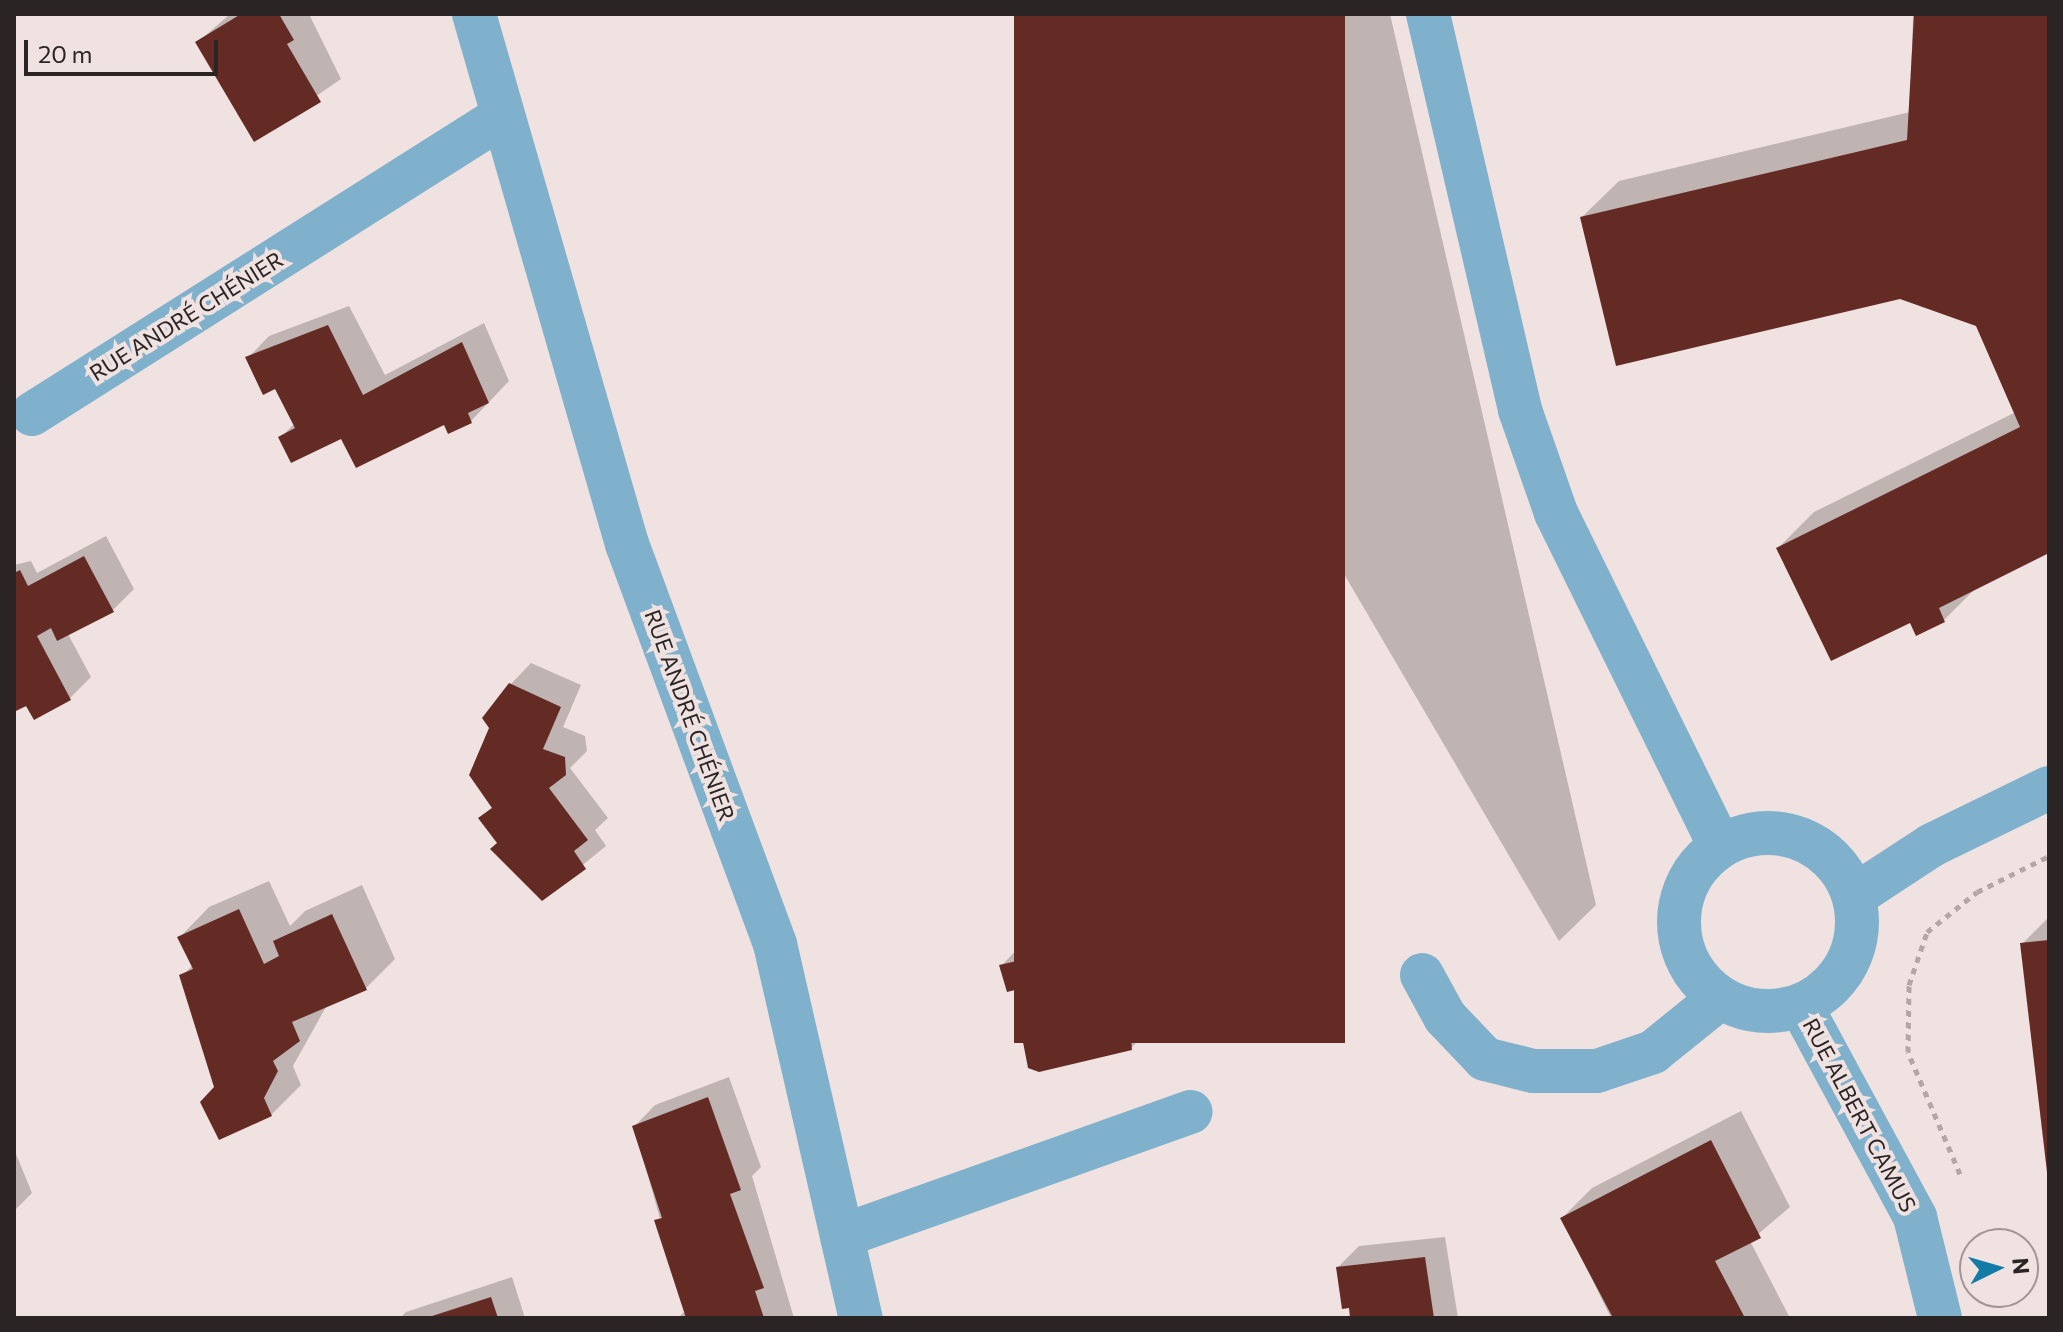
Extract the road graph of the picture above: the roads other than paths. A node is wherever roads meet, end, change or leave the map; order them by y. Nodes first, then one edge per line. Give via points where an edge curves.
1 (474, 14) edge
2 (1428, 14) edge
3 (503, 116) junction
4 (32, 414) dead end
5 (2049, 788) edge
6 (1720, 846) junction
7 (1854, 896) junction
8 (1422, 975) dead end
9 (1720, 998) junction
10 (1801, 1006) junction
11 (1191, 1112) dead end
12 (842, 1236) junction
13 (861, 1318) edge
14 (1940, 1318) edge

1 - 3 street, RUE ANDRÉ CHÉNIER
2 - 6 street via 1520,410 1541,469
3 - 4 street, RUE ANDRÉ CHÉNIER
3 - 12 street, RUE ANDRÉ CHÉNIER via 627,544 775,944
5 - 7 street via 1932,845
6 - 7 street via 1764,832 1799,838 1829,856
6 - 9 street via 1694,871 1679,922 1685,957
7 - 10 street via 1858,918 1849,961 1837,980
8 - 9 street via 1445,1017 1485,1059 1533,1071 1597,1071 1653,1052
9 - 10 street via 1759,1011
10 - 14 street, RUE ALBERT CAMUS via 1915,1217
11 - 12 street
12 - 13 street, RUE ANDRÉ CHÉNIER

